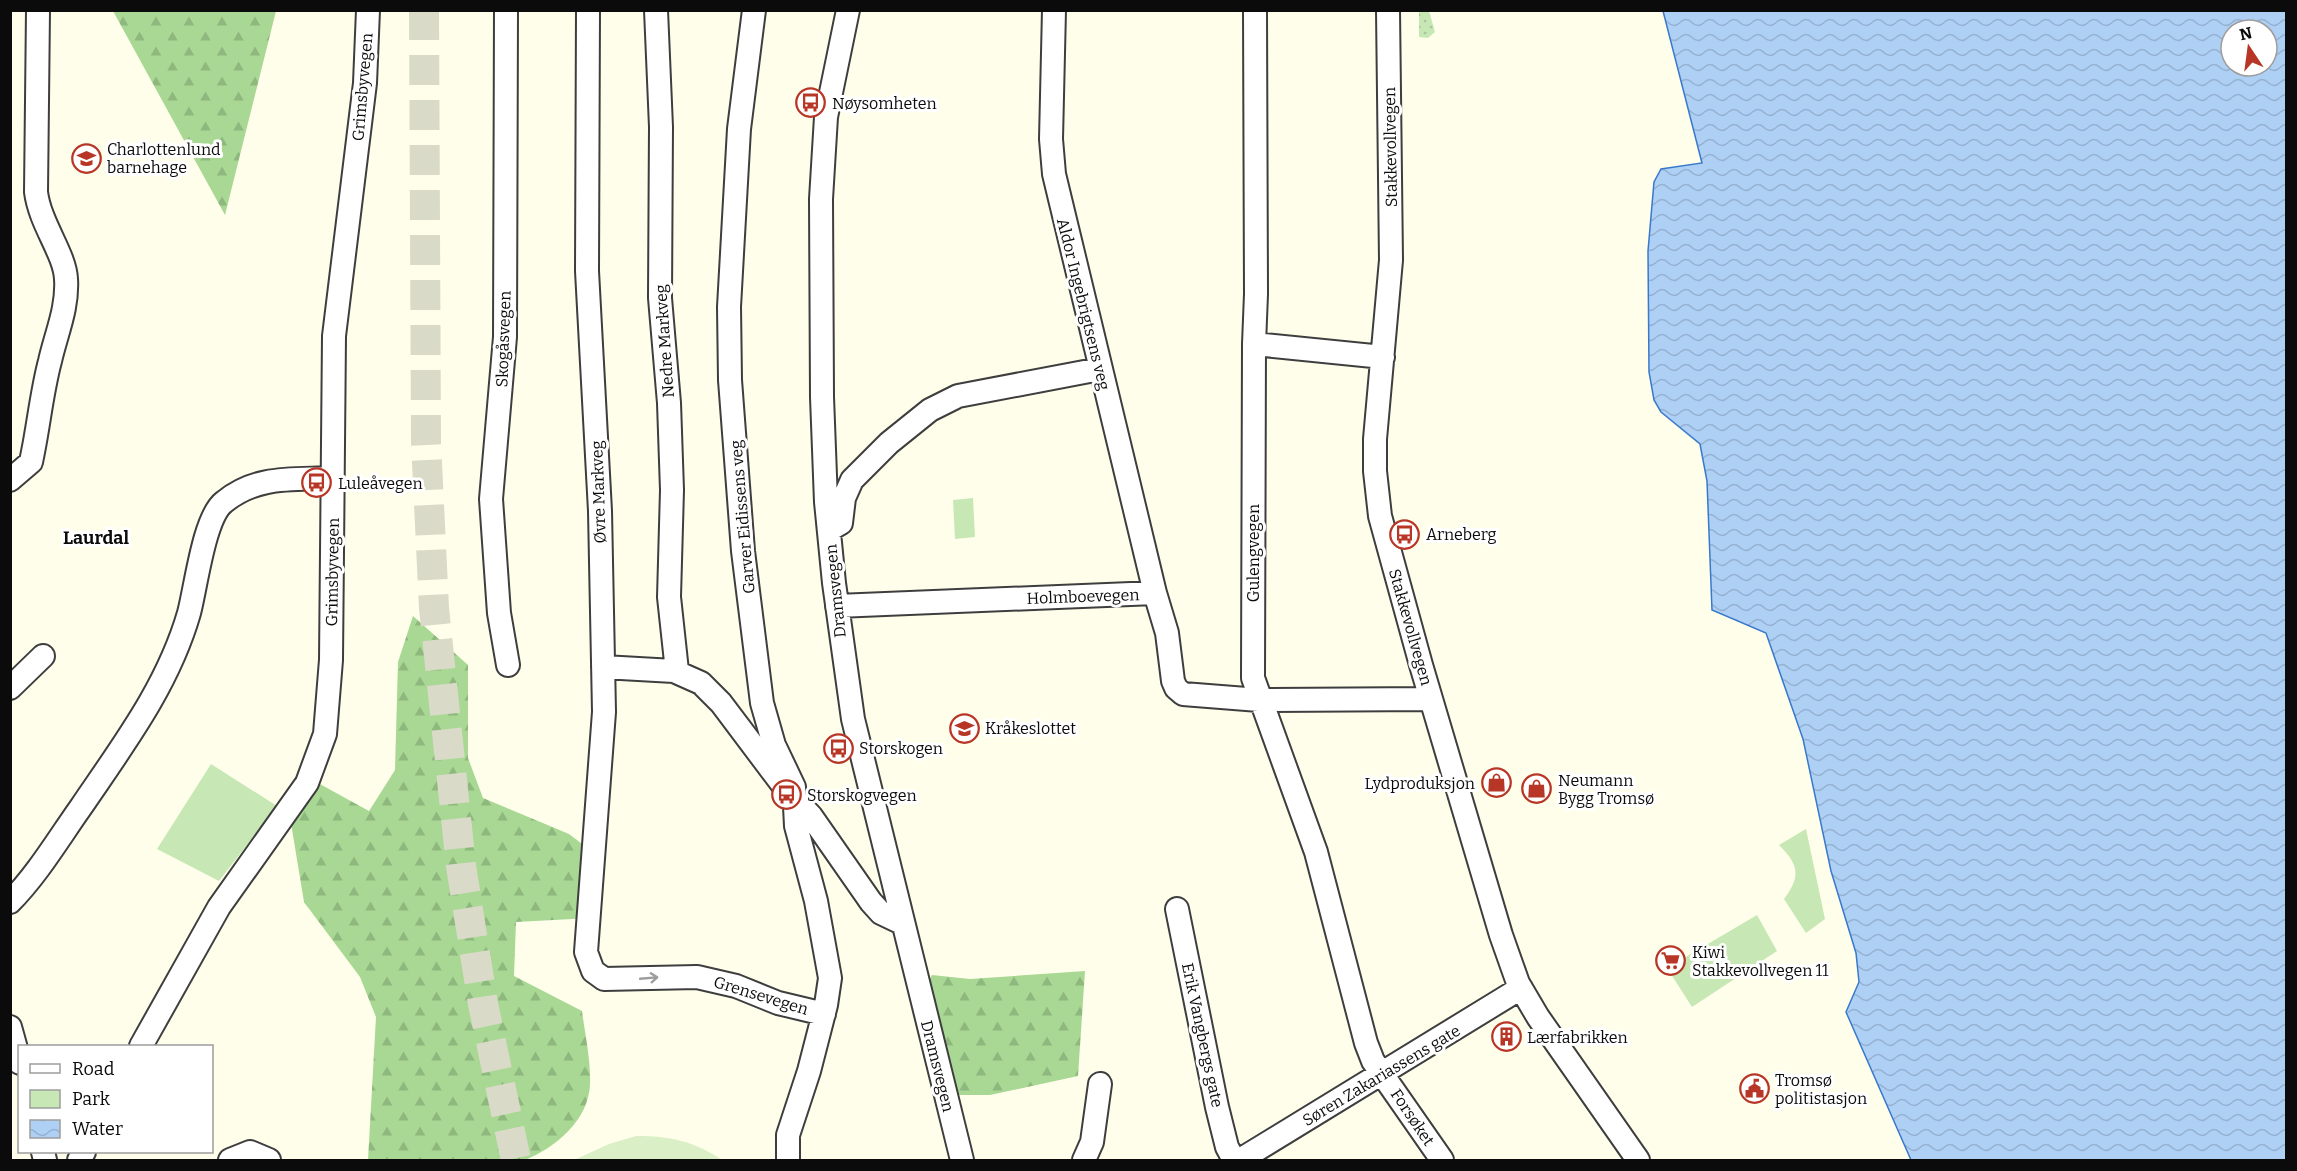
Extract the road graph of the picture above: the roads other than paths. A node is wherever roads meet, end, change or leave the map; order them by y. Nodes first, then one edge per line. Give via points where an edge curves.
1 (38, 10) edge
2 (368, 10) edge
3 (506, 10) edge
4 (588, 10) edge
5 (656, 10) edge
6 (754, 10) edge
7 (848, 10) edge
8 (1054, 10) edge
9 (1255, 10) edge
10 (1388, 10) edge
11 (1254, 344) junction
12 (1383, 357) junction
13 (1100, 369) junction
14 (332, 478) junction
15 (10, 480) edge
16 (829, 530) junction
17 (1155, 593) junction
18 (837, 606) junction
19 (43, 656) dead end
20 (508, 665) dead end
21 (603, 667) junction
22 (677, 671) junction
23 (10, 687) edge
24 (1430, 699) junction
25 (1259, 700) junction
26 (795, 798) junction
27 (10, 902) edge
28 (1177, 909) dead end
29 (902, 923) junction
30 (593, 971) joint
31 (1521, 988) junction
32 (824, 1014) junction
33 (10, 1027) edge
34 (142, 1045) edge
35 (18, 1056) edge
36 (1383, 1073) junction
37 (1100, 1084) dead end
38 (230, 1161) edge
39 (269, 1161) edge
40 (788, 1161) edge
41 (962, 1161) edge
42 (1084, 1161) edge
43 (1234, 1161) edge
44 (1240, 1161) edge
45 (1442, 1161) edge
46 (1638, 1161) edge

1 - 15 street via 35,179 40,216 63,263 65,305 46,375 30,462
2 - 14 street, Grimsbyvegen via 365,83 334,336
3 - 20 street, Skogåsvegen via 505,328 491,499 499,613
4 - 21 street, Øvre Markveg via 587,271 600,511
5 - 22 street, Nedre Markveg via 661,127 660,298 672,481 669,597
6 - 26 street, Garver Eidissens veg via 742,98 732,243 730,380 757,676 768,728 790,776
7 - 16 street, Dramsvegen via 826,117 820,199 822,397
8 - 13 street, Aldor Ingebrigtsens veg via 1054,174
9 - 11 street, Gulengvegen
10 - 12 street, Stakkevollvegen via 1391,260
11 - 12 street
11 - 25 street, Gulengvegen via 1252,655
12 - 24 street, Stakkevollvegen via 1375,471 1380,516
13 - 16 street via 958,396 930,410 852,480 844,498 841,523
13 - 17 street, Aldor Ingebrigtsens veg
14 - 27 street via 274,479 238,493 217,509 204,545 179,649 163,680 83,804
14 - 34 street, Grimsbyvegen via 330,679 321,751 297,800 241,872 209,922
16 - 18 street, Dramsvegen
17 - 18 street, Holmboevegen
17 - 25 street, Holmboevegen via 1179,691 1194,696
18 - 29 street, Dramsvegen via 853,719
19 - 23 street
21 - 22 street
21 - 30 street, Øvre Markveg via 604,734 598,768 586,952
22 - 26 street via 701,683 721,703
24 - 25 street, Holmboevegen
24 - 31 street, Stakkevollvegen via 1501,936
25 - 36 street, Gulengvegen via 1316,852 1366,1043
26 - 29 street via 881,914
26 - 32 street, Garver Eidissens veg via 796,826 829,962
28 - 43 street, Erik Vangbergs gate via 1213,1086
29 - 41 street, Dramsvegen
30 -> 32 street, Grensevegen via 600,978 611,980 676,976 710,979
31 - 36 street, Søren Zakariassens gate
31 - 46 street, Stakkevollvegen
32 - 40 street, Garver Eidissens veg via 804,1089 790,1123
33 - 35 street
36 - 44 street, Søren Zakariassens gate
36 - 45 street, Forsøket
37 - 42 street via 1092,1142
38 - 39 street via 250,1152

